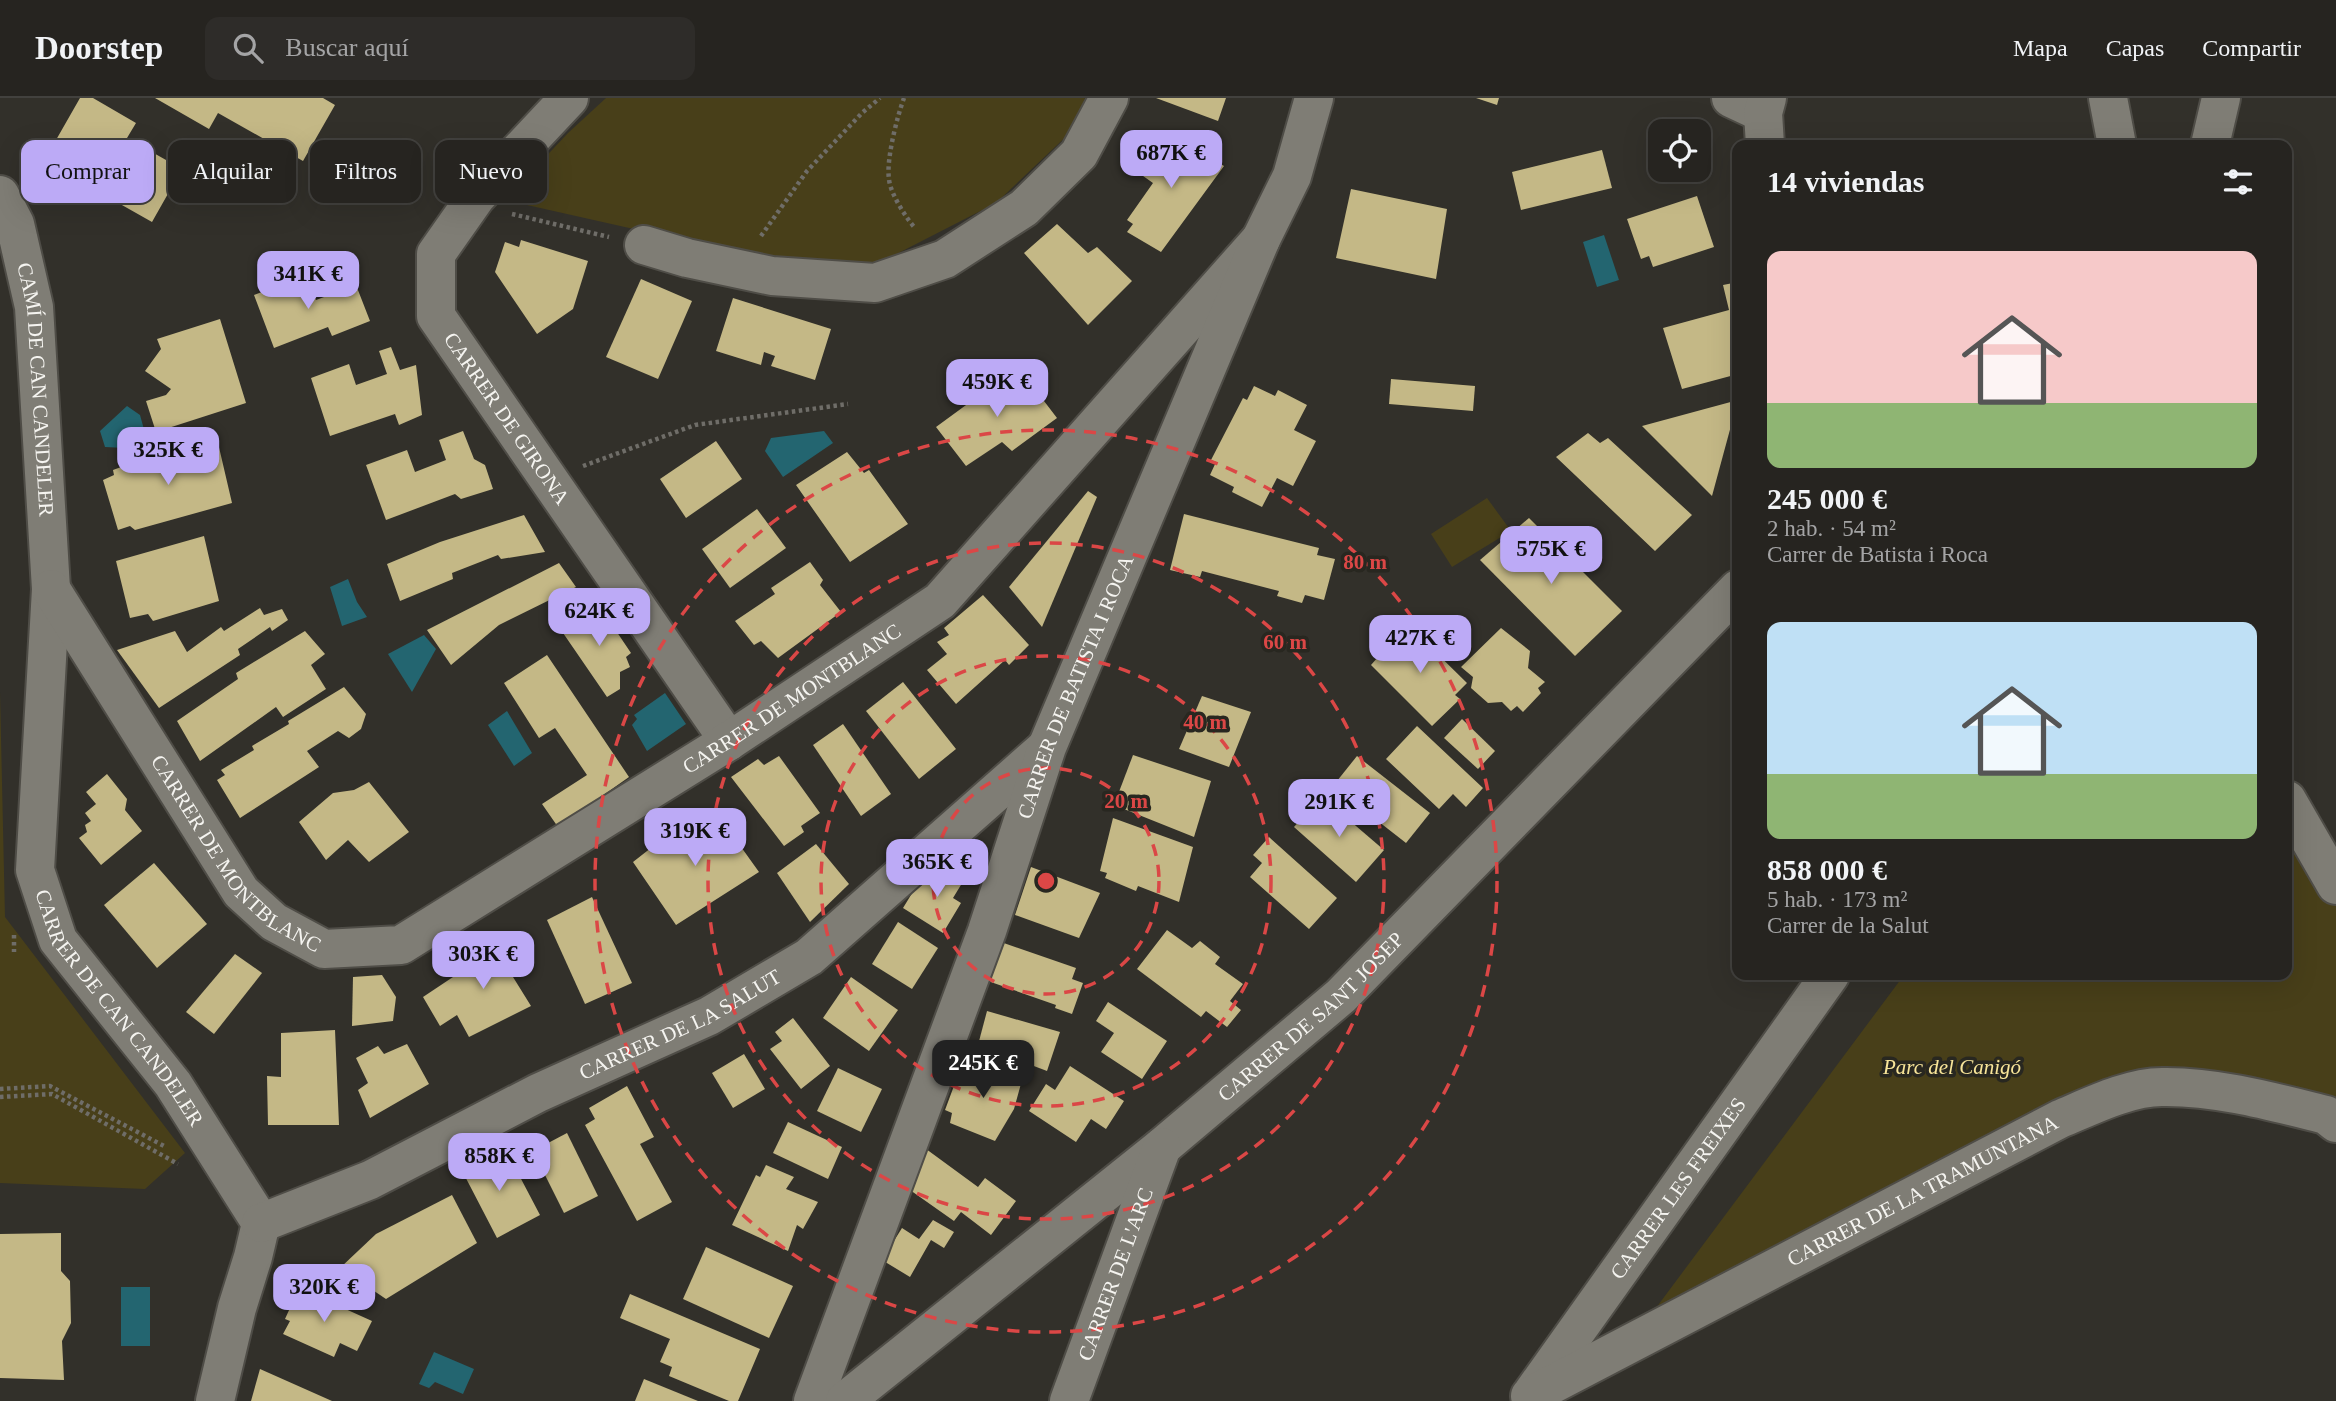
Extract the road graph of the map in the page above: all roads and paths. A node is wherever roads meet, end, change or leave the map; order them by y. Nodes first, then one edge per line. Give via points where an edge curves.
1 (569, 98) edge
2 (880, 98) edge
3 (904, 98) edge
4 (1109, 98) edge
5 (1314, 98) edge
6 (2108, 98) edge
7 (2221, 98) edge
8 (2116, 140) edge
9 (2211, 140) edge
10 (0, 195) edge
11 (471, 205) junction
12 (1261, 239) junction
13 (644, 245) joint
14 (945, 259) junction
15 (720, 265) junction
16 (848, 404) dead end
17 (550, 478) junction
18 (51, 589) junction
19 (1732, 595) edge
20 (729, 741) junction
21 (1047, 747) junction
22 (2292, 809) edge
23 (2336, 885) edge
24 (1826, 980) edge
25 (0, 1089) edge
26 (0, 1097) edge
27 (2336, 1123) edge
28 (1162, 1147) junction
29 (173, 1152) dead end
30 (186, 1169) dead end
31 (261, 1223) junction
32 (1528, 1399) edge
33 (215, 1401) edge
34 (813, 1401) edge
35 (845, 1401) edge
36 (1069, 1401) edge

1 - 11 street, CARRER DE GIRONA
2 - 15 path via 807,171 762,236
3 - 14 path via 895,121 889,180 906,217
4 - 14 street via 1079,154 1024,208
5 - 12 street, CARRER DE BATISTA I ROCA via 1292,176
6 - 8 street
7 - 9 street
10 - 18 street, CAMÍ DE CAN CANDELER via 15,224 34,307
11 - 13 path
11 - 17 street, CARRER DE GIRONA via 436,254 436,316
12 - 20 street, CARRER DE MONTBLANC via 940,601
12 - 21 street, CARRER DE BATISTA I ROCA
13 - 15 street
14 - 15 street via 875,283 772,276
16 - 17 path via 695,425
17 - 20 street, CARRER DE GIRONA
18 - 20 street, CARRER DE MONTBLANC via 241,892 274,922 324,948 401,945
18 - 31 street, CARRER DE CAN CANDELER via 35,870 58,940 173,1084
19 - 28 street, CARRER DE SANT JOSEP via 1341,996
21 - 31 street, CARRER DE LA SALUT via 809,957 709,1016 538,1093 370,1180
21 - 34 street, CARRER DE BATISTA I ROCA via 987,931
22 - 23 street
24 - 32 street, CARRER LES FREIXES
25 - 29 path via 50,1086
26 - 30 path via 52,1094
27 - 32 street, CARRER DE LA TRAMUNTANA via 2326,1115 2243,1095 2161,1087 2113,1097 2060,1119
28 - 35 street, CARRER DE SANT JOSEP
28 - 36 street, CARRER DE L'ARC
31 - 33 street

